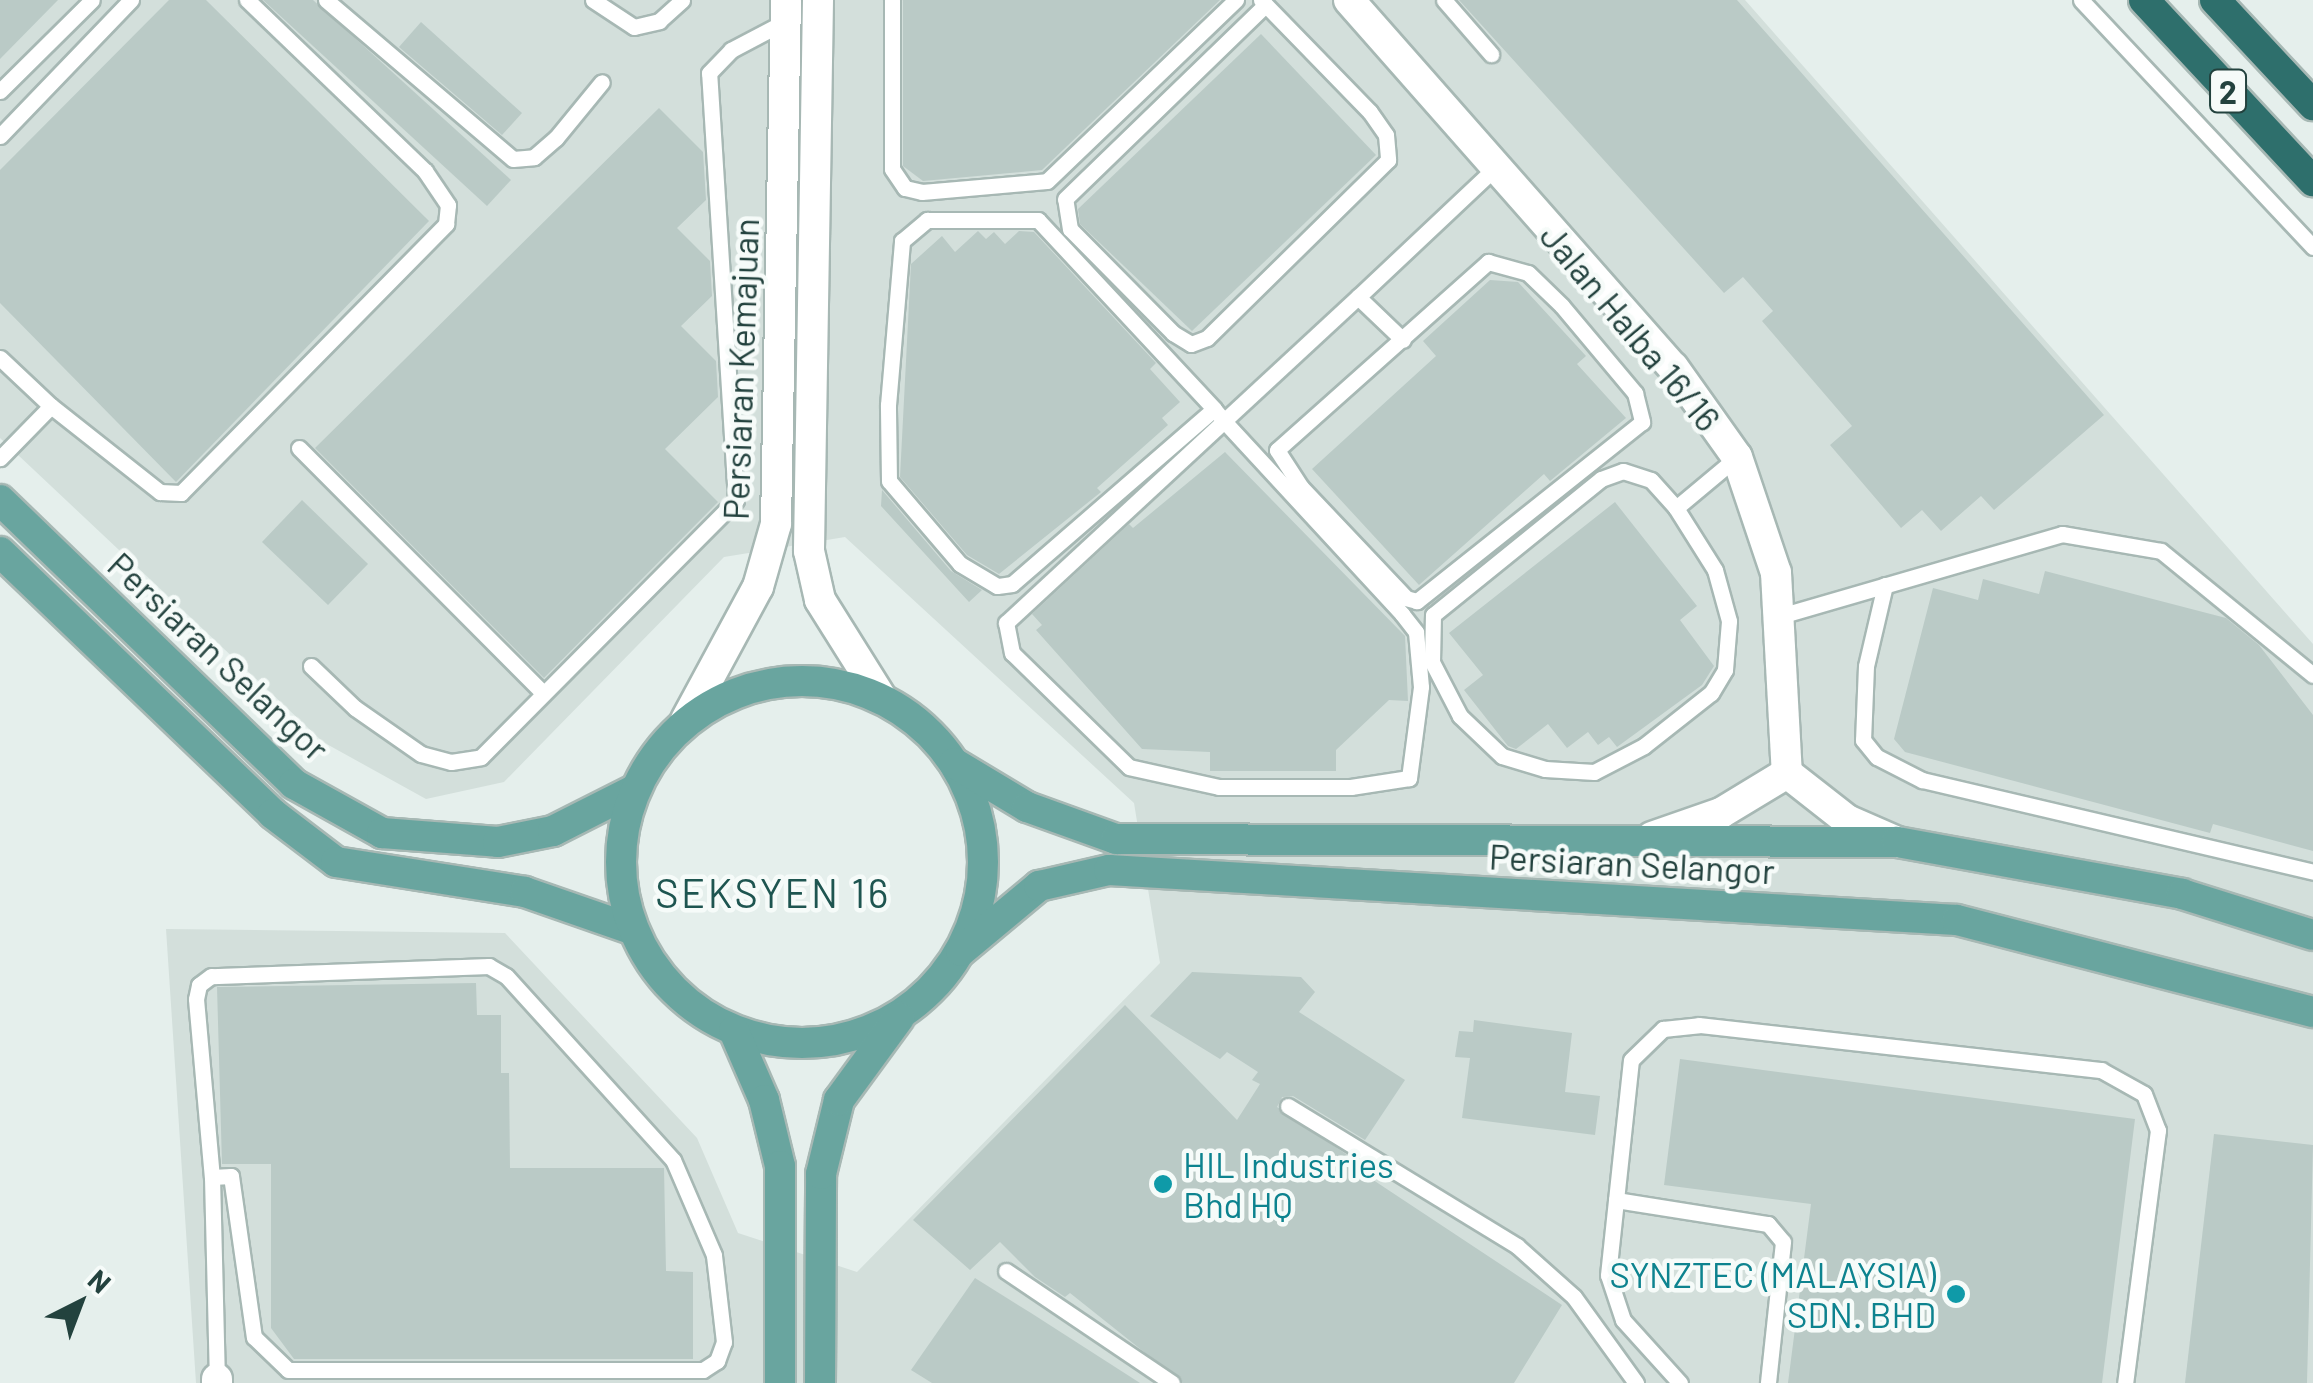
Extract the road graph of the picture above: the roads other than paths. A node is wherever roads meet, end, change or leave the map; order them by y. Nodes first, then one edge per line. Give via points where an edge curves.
1 (92, 0) edge
2 (131, 0) edge
3 (247, 0) edge
4 (326, 0) edge
5 (593, 0) edge
6 (682, 0) edge
7 (818, 0) edge
8 (892, 0) edge
9 (1236, 0) edge
10 (1350, 0) edge
11 (1444, 0) edge
12 (2080, 0) edge
13 (2144, 0) edge
14 (2216, 0) edge
15 (1263, 2) edge
16 (786, 10) edge
17 (1491, 54) dead end
18 (2276, 67) junction
19 (602, 82) dead end
20 (0, 91) edge
21 (2313, 93) edge
22 (2313, 105) edge
23 (0, 136) edge
24 (1496, 166) junction
25 (2313, 181) edge
26 (2313, 247) edge
27 (1358, 297) junction
28 (1403, 340) junction
29 (0, 358) edge
30 (51, 406) junction
31 (1219, 415) junction
32 (300, 448) dead end
33 (1737, 457) junction
34 (0, 458) edge
35 (0, 500) edge
36 (1676, 508) junction
37 (0, 552) edge
38 (1885, 586) junction
39 (1780, 616) junction
40 (312, 666) dead end
41 (2313, 674) edge
42 (543, 693) junction
43 (882, 700) junction
44 (686, 720) junction
45 (954, 763) junction
46 (1788, 774) junction
47 (634, 790) junction
48 (1652, 837) junction
49 (1897, 842) junction
50 (2313, 872) edge
51 (634, 930) junction
52 (2313, 934) edge
53 (961, 951) junction
54 (2313, 1012) edge
55 (901, 1016) junction
56 (734, 1031) junction
57 (1288, 1106) dead end
58 (212, 1176) junction
59 (1616, 1200) junction
60 (1006, 1271) dead end
61 (217, 1381) edge
62 (780, 1383) edge
63 (820, 1383) edge
64 (1172, 1383) edge
65 (1636, 1383) edge
66 (1680, 1383) edge
67 (1768, 1383) edge
68 (2125, 1383) edge

1 - 20 lane
2 - 23 lane
3 - 30 lane via 425,170 448,205 446,224 180,492 160,492
4 - 19 lane via 513,159 534,156 556,138
5 - 6 lane via 634,27 660,21
7 - 43 street, Persiaran Kemajuan via 809,551 820,600
8 - 9 lane via 892,170 905,188 922,192 1046,181
10 - 24 street, Jalan Halba 16/16
11 - 17 lane
12 - 26 lane
13 - 25 highway, 2
14 - 18 highway, 2
15 - 15 lane via 1370,112 1386,135 1388,160 1208,338 1192,344 1070,230 1065,199
16 - 42 lane via 709,73 736,500
16 - 44 street, Persiaran Kemajuan via 776,524 758,587
18 - 21 lane
18 - 22 highway, 2
24 - 27 lane
24 - 33 street, Jalan Halba 16/16 via 1673,367
27 - 28 lane
27 - 31 lane
28 - 28 lane via 1488,262 1504,265 1528,273 1562,306 1642,409 1632,432 1417,601 1406,598 1276,454
29 - 30 lane
30 - 34 lane
31 - 31 lane via 1032,572 997,586 960,564 889,481 888,405 902,241 927,220 1038,220
31 - 31 lane via 1006,622 1005,642 1130,767 1219,787 1352,787 1409,778 1421,687 1416,632
32 - 42 lane
33 - 36 lane
33 - 39 street, Jalan Halba 16/16 via 1762,520
35 - 47 main road, Persiaran Selangor via 294,784 382,833 498,842 552,831
36 - 36 lane via 1715,570 1729,621 1726,670 1710,694 1644,746 1594,772 1546,769 1502,756 1460,716 1432,662 1433,615 1601,479 1623,471 1651,480
37 - 51 main road via 273,814 336,862 525,892
38 - 39 lane
38 - 41 lane via 2062,534 2161,551
38 - 50 lane via 1866,666 1864,740 1877,756 1922,780
39 - 46 street, Jalan Halba 16/16
40 - 42 lane via 355,708 421,754 451,762 481,757
43 - 44 main road via 833,683 781,681 731,694
43 - 45 main road via 922,726
44 - 47 main road
45 - 48 main road, Persiaran Selangor via 1028,807 1116,839
45 - 53 main road via 975,808 984,856 979,906
46 - 48 street via 1721,813
46 - 49 street via 1847,820
47 - 51 main road via 622,836 621,884
48 - 49 main road, Persiaran Selangor
49 - 52 main road, Persiaran Selangor via 2182,894
51 - 56 main road via 658,973 692,1006
53 - 54 main road, Persiaran Selangor via 1039,886 1110,870 1956,920
53 - 55 main road via 935,987
55 - 56 main road via 848,1038 791,1044
55 - 63 main road via 839,1100 821,1174
56 - 62 main road via 764,1100 780,1166
57 - 65 lane via 1517,1246 1574,1297
58 - 58 lane via 199,985 211,976 489,966 540,1010 673,1160 714,1255 724,1342 716,1362 702,1370 288,1370 254,1337 231,1176
58 - 61 lane
59 - 66 lane via 1608,1275 1623,1320
59 - 67 lane via 1768,1224 1783,1242
59 - 68 lane via 1631,1060 1663,1029 1699,1025 2101,1070 2144,1094 2158,1130
60 - 64 lane

